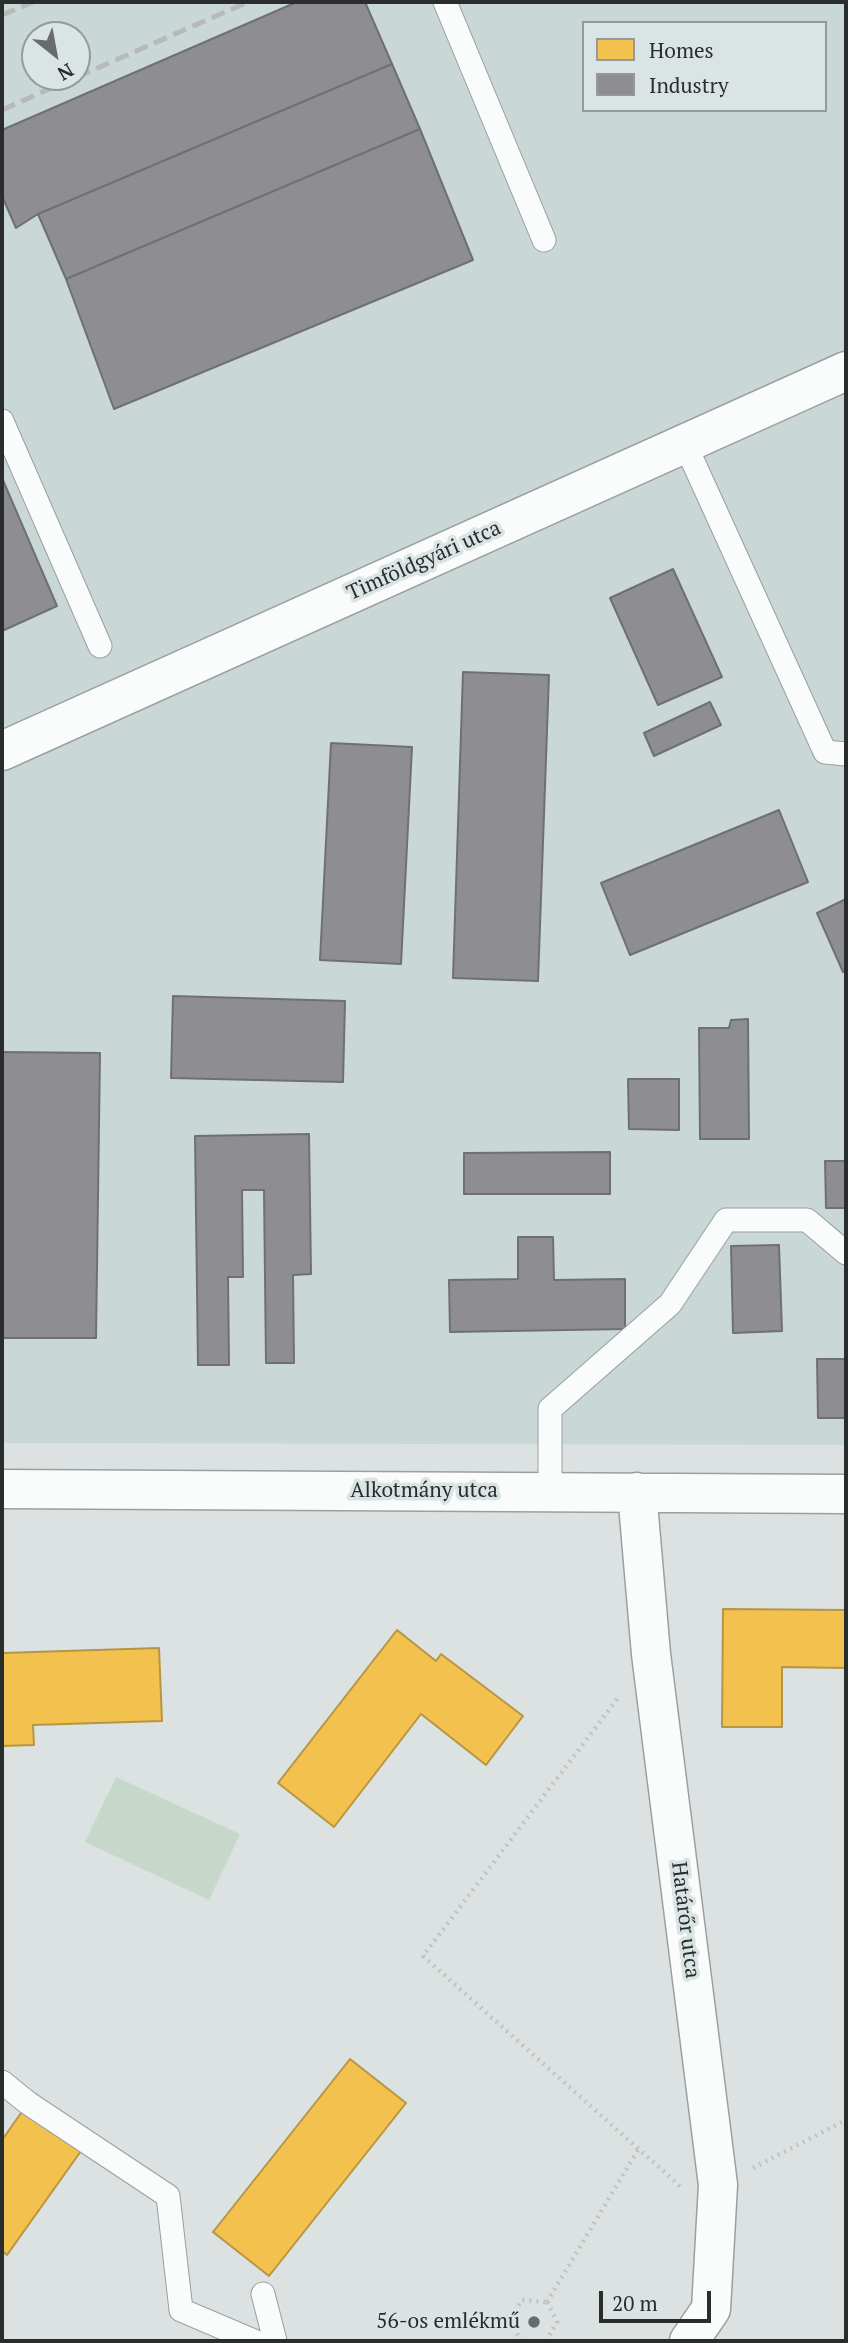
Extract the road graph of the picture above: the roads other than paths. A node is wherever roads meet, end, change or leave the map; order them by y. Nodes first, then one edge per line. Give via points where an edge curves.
1 (445, 2) edge
2 (544, 240) dead end
3 (846, 371) edge
4 (2, 421) edge
5 (685, 444) junction
6 (100, 646) dead end
7 (2, 751) edge
8 (846, 754) edge
9 (846, 1253) edge
10 (2, 1489) edge
11 (550, 1492) junction
12 (637, 1492) junction
13 (846, 1494) edge
14 (2, 2082) edge
15 (263, 2294) dead end
16 (254, 2341) edge
17 (275, 2341) edge
18 (689, 2341) edge

1 - 2 lane
3 - 5 street, Timföldgyári utca
4 - 6 lane
5 - 7 street, Timföldgyári utca
5 - 8 lane via 825,752
9 - 11 lane via 807,1220 726,1220 670,1304 550,1409
10 - 11 street, Alkotmány utca
11 - 12 street, Alkotmány utca
12 - 13 street, Alkotmány utca
12 - 18 street, Határőr utca via 651,1654 718,2185 711,2309
14 - 16 lane via 168,2196 181,2310
15 - 17 lane

